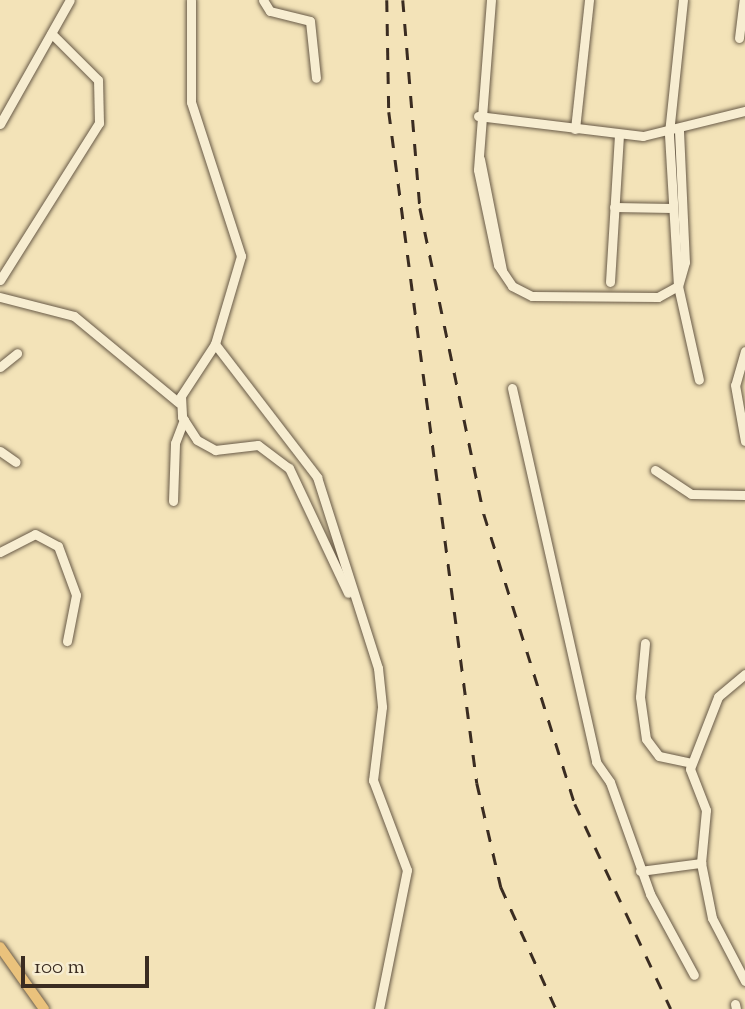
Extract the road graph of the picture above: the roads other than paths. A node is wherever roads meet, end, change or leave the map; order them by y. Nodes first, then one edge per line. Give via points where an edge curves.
1 (70, 0) edge
2 (191, 0) edge
3 (263, 0) edge
4 (491, 0) edge
5 (589, 0) edge
6 (683, 0) edge
7 (744, 0) edge
8 (51, 33) junction
9 (739, 38) dead end
10 (316, 78) dead end
11 (745, 111) edge
12 (478, 116) junction
13 (0, 124) edge
14 (575, 128) junction
15 (674, 132) junction
16 (619, 134) junction
17 (614, 207) junction
18 (672, 208) junction
19 (0, 280) edge
20 (610, 282) dead end
21 (678, 286) junction
22 (0, 297) edge
23 (215, 344) junction
24 (745, 351) edge
25 (16, 354) dead end
26 (0, 368) edge
27 (699, 380) dead end
28 (512, 388) dead end
29 (179, 403) junction
30 (184, 420) junction
31 (745, 440) edge
32 (0, 451) edge
33 (16, 462) dead end
34 (655, 470) dead end
35 (745, 495) edge
36 (173, 501) dead end
37 (0, 552) edge
38 (359, 615) junction
39 (67, 642) dead end
40 (645, 643) dead end
41 (745, 674) edge
42 (691, 763) junction
43 (701, 863) junction
44 (640, 871) junction
45 (0, 947) edge
46 (694, 975) dead end
47 (745, 981) edge
48 (44, 1009) edge
49 (379, 1009) edge

1 - 8 street
2 - 23 street via 191,102 241,256
3 - 10 street via 270,11 310,21
4 - 12 street
5 - 14 street
6 - 15 street
7 - 9 street
8 - 13 street
8 - 19 street via 98,80 99,122
11 - 15 street
12 - 14 street
12 - 21 street via 480,158 502,270 518,291 540,297 658,297
14 - 16 street
15 - 16 street
15 - 18 street
15 - 21 street via 685,262
16 - 17 street
17 - 18 street
17 - 20 street
18 - 21 street
21 - 27 street
22 - 29 street via 74,316
23 - 29 street
23 - 38 street via 317,477
24 - 31 street via 735,385
25 - 26 street
28 - 44 street via 541,498 575,689 596,762 610,782
29 - 30 street
30 - 36 street via 175,443
30 - 38 street via 197,440 215,450 258,445 289,468
32 - 33 street
34 - 35 street via 691,494
37 - 39 street via 35,534 58,546 76,595
38 - 49 street via 381,689 373,780 407,870
40 - 42 street via 640,697 646,739 659,756
41 - 42 street via 718,697
42 - 43 street via 706,810
43 - 44 street
43 - 47 street via 720,943
44 - 46 street
45 - 48 main road

